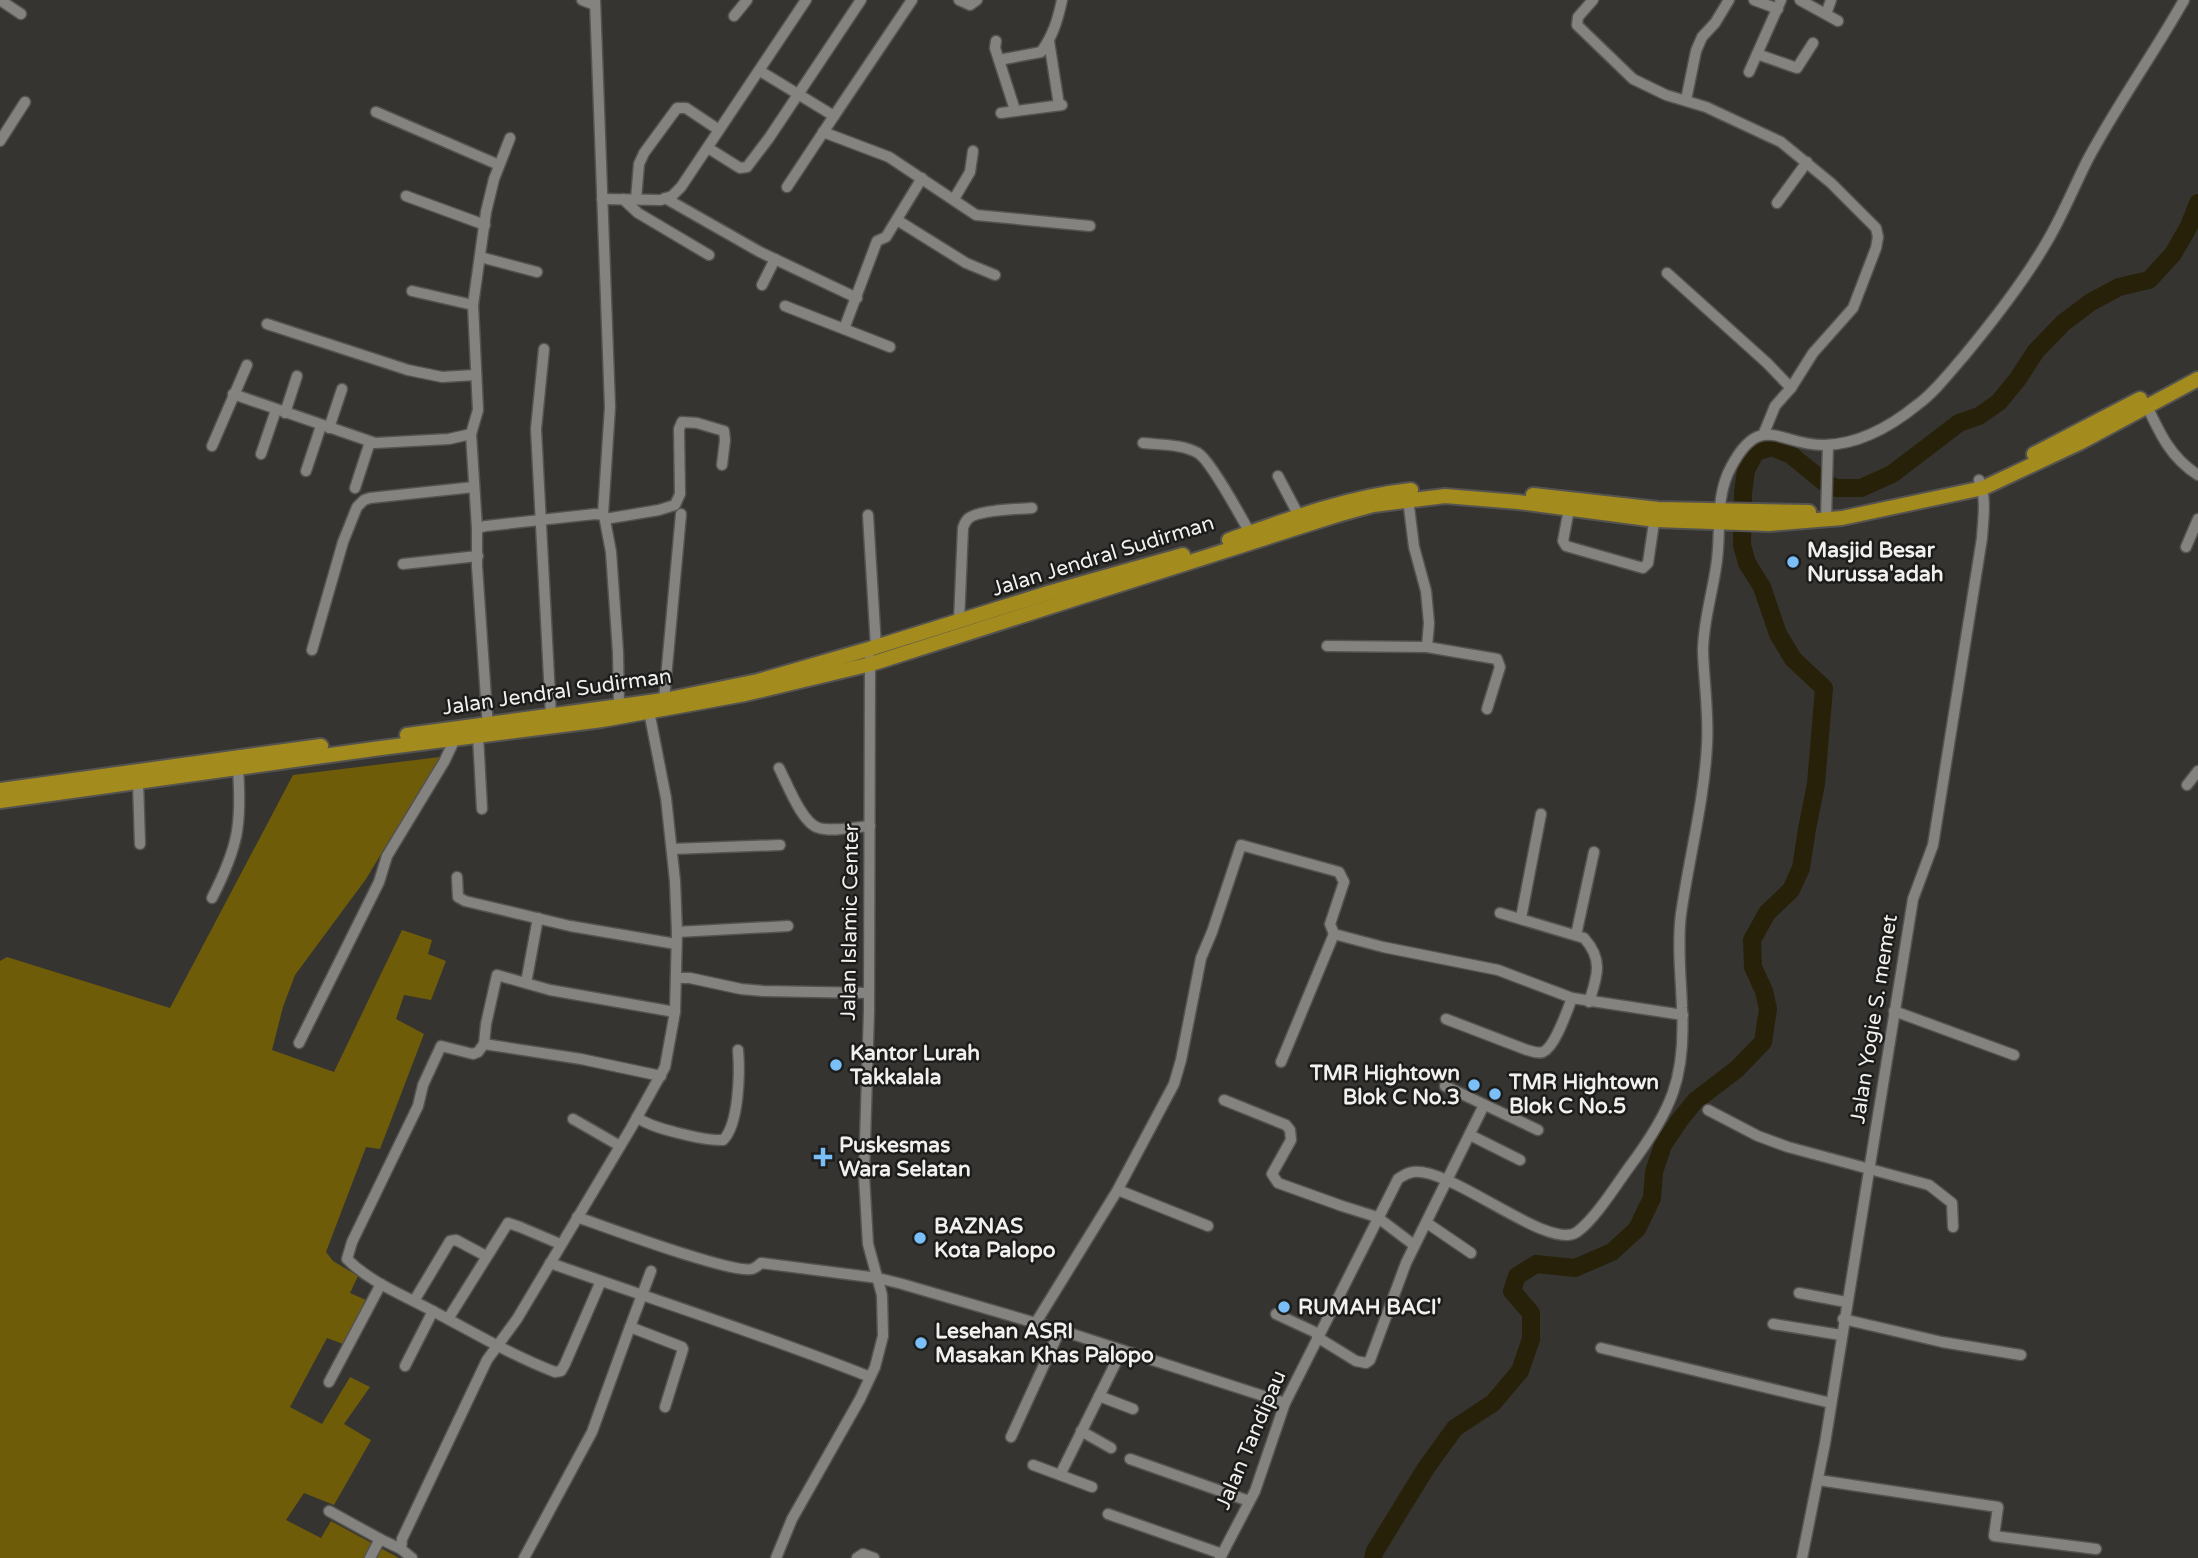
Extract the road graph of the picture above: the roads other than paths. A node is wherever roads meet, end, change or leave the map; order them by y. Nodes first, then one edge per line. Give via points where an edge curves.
1 (0, 0) edge
2 (582, 0) edge
3 (747, 0) edge
4 (806, 0) edge
5 (861, 0) edge
6 (912, 0) edge
7 (959, 0) edge
8 (977, 0) edge
9 (1062, 0) edge
10 (1593, 0) edge
11 (1729, 0) edge
12 (1754, 0) edge
13 (1800, 0) edge
14 (1831, 0) edge
15 (2183, 0) edge
16 (595, 3) edge
17 (1779, 4) edge
18 (21, 14) dead end
19 (1826, 14) junction
20 (734, 16) dead end
21 (1838, 21) dead end
22 (996, 41) dead end
23 (1049, 41) junction
24 (1813, 43) dead end
25 (1757, 54) junction
26 (999, 60) junction
27 (760, 71) junction
28 (1749, 72) dead end
29 (797, 95) junction
30 (1686, 100) junction
31 (25, 102) dead end
32 (1015, 110) junction
33 (376, 112) dead end
34 (1000, 113) dead end
35 (834, 116) junction
36 (719, 130) junction
37 (823, 132) junction
38 (510, 138) dead end
39 (0, 141) edge
40 (708, 148) junction
41 (973, 151) dead end
42 (1807, 162) junction
43 (499, 165) junction
44 (922, 178) junction
45 (787, 187) dead end
46 (406, 196) dead end
47 (666, 198) junction
48 (954, 198) junction
49 (602, 199) junction
50 (623, 199) junction
51 (636, 200) junction
52 (1777, 203) dead end
53 (897, 220) junction
54 (485, 225) junction
55 (1090, 226) dead end
56 (709, 255) dead end
57 (480, 257) junction
58 (775, 259) junction
59 (537, 272) dead end
60 (1667, 274) dead end
61 (995, 275) dead end
62 (762, 285) dead end
63 (412, 291) dead end
64 (857, 298) junction
65 (473, 305) junction
66 (785, 306) dead end
67 (267, 324) dead end
68 (844, 329) junction
69 (890, 347) dead end
70 (544, 349) dead end
71 (247, 365) dead end
72 (2198, 369) edge
73 (475, 375) junction
74 (297, 376) dead end
75 (2198, 379) edge
76 (1791, 387) junction
77 (342, 388) dead end
78 (233, 394) junction
79 (2147, 406) junction
80 (281, 411) junction
81 (325, 427) junction
82 (1764, 433) junction
83 (471, 434) junction
84 (370, 442) junction
85 (1143, 443) dead end
86 (1828, 445) junction
87 (212, 446) dead end
88 (261, 454) dead end
89 (722, 465) dead end
90 (306, 471) dead end
91 (2198, 475) edge
92 (1278, 476) dead end
93 (1981, 484) junction
94 (474, 487) junction
95 (355, 488) dead end
96 (1408, 499) junction
97 (1032, 508) dead end
98 (1569, 509) junction
99 (681, 514) dead end
100 (1655, 514) junction
101 (868, 515) dead end
102 (604, 516) junction
103 (1299, 516) junction
104 (1724, 516) junction
105 (1825, 516) junction
106 (2198, 519) edge
107 (542, 520) junction
108 (477, 528) junction
109 (1250, 533) junction
110 (2186, 547) dead end
111 (478, 556) junction
112 (403, 564) dead end
113 (959, 621) junction
114 (1327, 646) dead end
115 (1427, 648) junction
116 (312, 650) dead end
117 (872, 654) junction
118 (664, 700) junction
119 (619, 706) junction
120 (649, 707) junction
121 (1487, 709) dead end
122 (551, 716) junction
123 (485, 731) junction
124 (455, 739) junction
125 (779, 768) dead end
126 (238, 769) junction
127 (2198, 771) edge
128 (138, 782) junction
129 (2187, 785) dead end
130 (0, 790) edge
131 (0, 801) edge
132 (482, 809) dead end
133 (1541, 814) dead end
134 (870, 826) junction
135 (140, 844) dead end
136 (780, 845) dead end
137 (672, 849) junction
138 (1594, 852) dead end
139 (457, 877) dead end
140 (212, 898) dead end
141 (1500, 912) dead end
142 (538, 918) junction
143 (1521, 918) junction
144 (788, 926) dead end
145 (677, 932) junction
146 (1334, 934) junction
147 (1576, 935) junction
148 (676, 944) junction
149 (676, 978) junction
150 (526, 983) junction
151 (868, 993) junction
152 (1572, 998) junction
153 (1589, 1002) junction
154 (1894, 1011) junction
155 (675, 1012) junction
156 (1683, 1015) junction
157 (1446, 1019) dead end
158 (299, 1043) dead end
159 (484, 1044) junction
160 (738, 1050) dead end
161 (2014, 1055) dead end
162 (1281, 1062) dead end
163 (661, 1076) junction
164 (1445, 1086) dead end
165 (1224, 1100) dead end
166 (1484, 1105) junction
167 (1708, 1110) dead end
168 (637, 1117) junction
169 (573, 1119) dead end
170 (1538, 1130) dead end
171 (1470, 1135) junction
172 (620, 1146) junction
173 (1520, 1160) dead end
174 (1869, 1171) junction
175 (1447, 1182) junction
176 (1118, 1190) junction
177 (578, 1217) junction
178 (1377, 1217) junction
179 (1427, 1223) junction
180 (1208, 1226) dead end
181 (1952, 1227) dead end
182 (560, 1244) junction
183 (1414, 1245) junction
184 (1471, 1253) dead end
185 (486, 1256) junction
186 (550, 1263) junction
187 (651, 1271) dead end
188 (878, 1278) junction
189 (601, 1281) junction
190 (381, 1284) junction
191 (1799, 1293) dead end
192 (641, 1295) junction
193 (414, 1301) junction
194 (1846, 1302) junction
195 (433, 1311) junction
196 (1276, 1314) dead end
197 (448, 1319) junction
198 (1843, 1319) junction
199 (1035, 1324) junction
200 (1773, 1324) dead end
201 (630, 1327) junction
202 (1060, 1331) junction
203 (1318, 1335) junction
204 (1841, 1335) junction
205 (496, 1347) junction
206 (1601, 1348) dead end
207 (1122, 1350) junction
208 (2021, 1355) dead end
209 (405, 1366) dead end
210 (870, 1377) junction
211 (329, 1382) dead end
212 (1099, 1396) junction
213 (1285, 1403) junction
214 (1831, 1404) junction
215 (665, 1407) dead end
216 (1133, 1409) dead end
217 (1081, 1431) junction
218 (1011, 1437) dead end
219 (1111, 1448) dead end
220 (1130, 1460) dead end
221 (1034, 1465) dead end
222 (1060, 1475) junction
223 (1818, 1480) junction
224 (1091, 1487) dead end
225 (1249, 1501) junction
226 (329, 1511) dead end
227 (1108, 1514) dead end
228 (380, 1539) junction
229 (401, 1549) junction
230 (2095, 1549) dead end
231 (1221, 1556) edge
232 (370, 1558) edge
233 (412, 1558) edge
234 (524, 1558) edge
235 (776, 1558) edge
236 (857, 1558) edge
237 (874, 1558) edge
238 (1802, 1558) edge

1 - 18 street
2 - 16 street
3 - 20 street
4 - 27 street
5 - 29 street
6 - 35 street
7 - 8 street via 970,5
9 - 23 street
10 - 30 street via 1578,17 1580,28 1633,79
11 - 30 street via 1702,37
12 - 17 street
13 - 19 street
14 - 19 street
15 - 86 street via 2087,161 2044,247 1970,348 1920,404 1882,430 1861,440
16 - 49 street
17 - 25 street
19 - 21 street
22 - 26 street
23 - 26 street via 1041,52
23 - 32 street via 1061,105
24 - 25 street via 1797,68
25 - 28 street
26 - 32 street
27 - 29 street
27 - 36 street
29 - 35 street
29 - 40 street via 747,167
30 - 42 street via 1781,142
31 - 39 street
32 - 34 street
33 - 43 street
35 - 37 street
36 - 40 street
36 - 51 street via 686,108 677,108 639,164
37 - 44 street via 888,157
37 - 45 street
38 - 43 street
40 - 47 street via 681,187
41 - 48 street via 970,172
42 - 52 street
42 - 76 street via 1876,229 1878,237 1853,308
43 - 54 street
44 - 48 street
44 - 53 street
46 - 54 street
47 - 51 street
47 - 58 street
48 - 55 street via 976,215
49 - 50 street
49 - 102 street via 610,407
50 - 51 street
50 - 56 street via 638,213
53 - 61 street via 966,263
53 - 64 street via 886,237 877,241
54 - 57 street
57 - 59 street
57 - 65 street
58 - 62 street
58 - 64 street
60 - 76 street
63 - 65 street
64 - 68 street
65 - 73 street
66 - 68 street
67 - 73 street via 408,370 442,377
68 - 69 street
70 - 107 street via 536,429
71 - 78 street
72 - 93 highway, Jalan Jendral Sudirman
73 - 83 street via 478,410
74 - 80 street
75 - 79 highway, Jalan Jendral Sudirman
76 - 82 street via 1775,406
77 - 81 street
78 - 80 street
78 - 87 street
79 - 91 street via 2176,458
79 - 93 highway, Jalan Jendral Sudirman via 2079,443
80 - 81 street
80 - 88 street
81 - 84 street
81 - 90 street
82 - 86 street
82 - 104 street via 1753,437 1730,467
83 - 84 street
83 - 94 street
84 - 95 street
85 - 109 street via 1187,449 1202,457
86 - 105 street
89 - 102 street via 724,432 682,422 676,505
92 - 103 street
93 - 105 highway, Jalan Jendral Sudirman via 1885,510
93 - 154 street, Jalan Yogie S. memet via 1982,538 1933,845 1913,899
94 - 108 street
94 - 116 street via 370,498 361,503 343,542
96 - 98 highway, Jalan Jendral Sudirman via 1445,496
96 - 115 street via 1413,547 1426,591
96 - 117 highway, Jalan Jendral Sudirman via 1337,515
97 - 113 street via 971,516 966,521
98 - 100 highway, Jalan Jendral Sudirman
98 - 100 street via 1566,546 1643,568 1648,564
99 - 118 street
100 - 103 highway, Jalan Jendral Sudirman via 1460,487 1384,493
100 - 104 highway, Jalan Jendral Sudirman
101 - 117 street, Jalan Islamic Center
102 - 107 street
102 - 119 street via 611,552
103 - 109 highway, Jalan Jendral Sudirman
104 - 105 highway, Jalan Jendral Sudirman via 1769,524
104 - 156 street via 1703,651 1707,748 1679,939
106 - 110 street
107 - 108 street
107 - 122 street
108 - 111 street
109 - 113 highway, Jalan Jendral Sudirman
111 - 112 street
111 - 123 street
113 - 117 highway, Jalan Jendral Sudirman
114 - 115 street
115 - 121 street via 1493,657 1500,662
117 - 118 highway, Jalan Jendral Sudirman
117 - 120 highway, Jalan Jendral Sudirman via 745,694
117 - 134 street, Jalan Islamic Center
118 - 120 highway, Jalan Jendral Sudirman
119 - 120 highway, Jalan Jendral Sudirman
119 - 122 highway, Jalan Jendral Sudirman
120 - 123 highway, Jalan Jendral Sudirman
120 - 137 street
122 - 123 highway, Jalan Jendral Sudirman
123 - 124 highway, Jalan Jendral Sudirman
123 - 130 highway, Jalan Jendral Sudirman
123 - 132 street
124 - 126 highway, Jalan Jendral Sudirman
124 - 158 street via 387,856 379,882
125 - 134 street via 812,825 824,829
126 - 128 highway, Jalan Jendral Sudirman
126 - 140 street via 238,830 232,856
127 - 129 street
128 - 131 highway, Jalan Jendral Sudirman
128 - 135 street
133 - 143 street
134 - 151 street, Jalan Islamic Center
136 - 137 street
137 - 145 street
138 - 147 street
139 - 142 street via 461,900
141 - 143 street
142 - 148 street
142 - 150 street
143 - 147 street
144 - 145 street
145 - 148 street
146 - 152 street via 1498,970
146 - 162 street
146 - 176 street via 1330,924 1344,882 1339,872 1241,845 1198,967 1176,1079
147 - 153 street via 1591,946 1597,959
148 - 149 street
149 - 151 street via 763,991
149 - 155 street
150 - 155 street
150 - 159 street via 497,975
151 - 188 street, Jalan Islamic Center via 864,1175 868,1244
152 - 153 street
152 - 157 street via 1552,1045 1538,1053
153 - 156 street
154 - 161 street
154 - 174 street, Jalan Yogie S. memet
155 - 163 street
156 - 175 street via 1679,1074 1659,1125 1577,1233 1552,1234
159 - 163 street
159 - 190 street via 473,1054 443,1046 439,1049 418,1106 352,1242 347,1259
160 - 168 street via 734,1112 723,1140 680,1133
163 - 168 street
164 - 166 street
165 - 178 street via 1290,1130 1291,1140 1272,1174 1278,1183
166 - 170 street
166 - 171 street
167 - 174 street via 1758,1136
168 - 172 street
169 - 172 street
171 - 173 street
171 - 175 street
172 - 177 street
174 - 181 street via 1938,1190 1952,1203
174 - 194 street, Jalan Yogie S. memet
175 - 178 street, Jalan Tandipau via 1423,1172 1409,1172 1398,1179
175 - 179 street
176 - 180 street
176 - 199 street
177 - 182 street
177 - 188 street via 714,1263 751,1269 761,1263
178 - 183 street
178 - 203 street, Jalan Tandipau
179 - 183 street
179 - 184 street
182 - 185 street via 509,1223
182 - 186 street
183 - 203 street via 1368,1362 1356,1361
185 - 193 street via 452,1239
185 - 197 street
186 - 189 street
186 - 205 street
187 - 192 street
188 - 199 street
188 - 210 street, Jalan Islamic Center via 883,1336
189 - 192 street
189 - 205 street via 561,1371
190 - 193 street
190 - 211 street
191 - 194 street
192 - 201 street
192 - 210 street
193 - 195 street
194 - 198 street, Jalan Yogie S. memet
195 - 197 street
195 - 209 street
196 - 203 street
197 - 205 street
198 - 204 street, Jalan Yogie S. memet
198 - 208 street
199 - 202 street
200 - 204 street
201 - 215 street via 683,1349
201 - 234 street via 592,1432
202 - 207 street
202 - 218 street
203 - 213 street, Jalan Tandipau
204 - 214 street, Jalan Yogie S. memet
205 - 229 street via 411,1518
206 - 214 street
207 - 212 street
207 - 213 street
210 - 235 street, Jalan Islamic Center via 792,1519
212 - 216 street
212 - 217 street
213 - 225 street, Jalan Tandipau
214 - 223 street, Jalan Yogie S. memet
217 - 219 street
217 - 222 street
220 - 225 street
221 - 222 street
222 - 224 street
223 - 230 street via 1998,1507 1994,1536
223 - 238 street, Jalan Yogie S. memet
225 - 231 street, Jalan Tandipau
226 - 228 street
227 - 231 street
228 - 229 street
228 - 232 street
229 - 233 street
236 - 237 street via 863,1554

